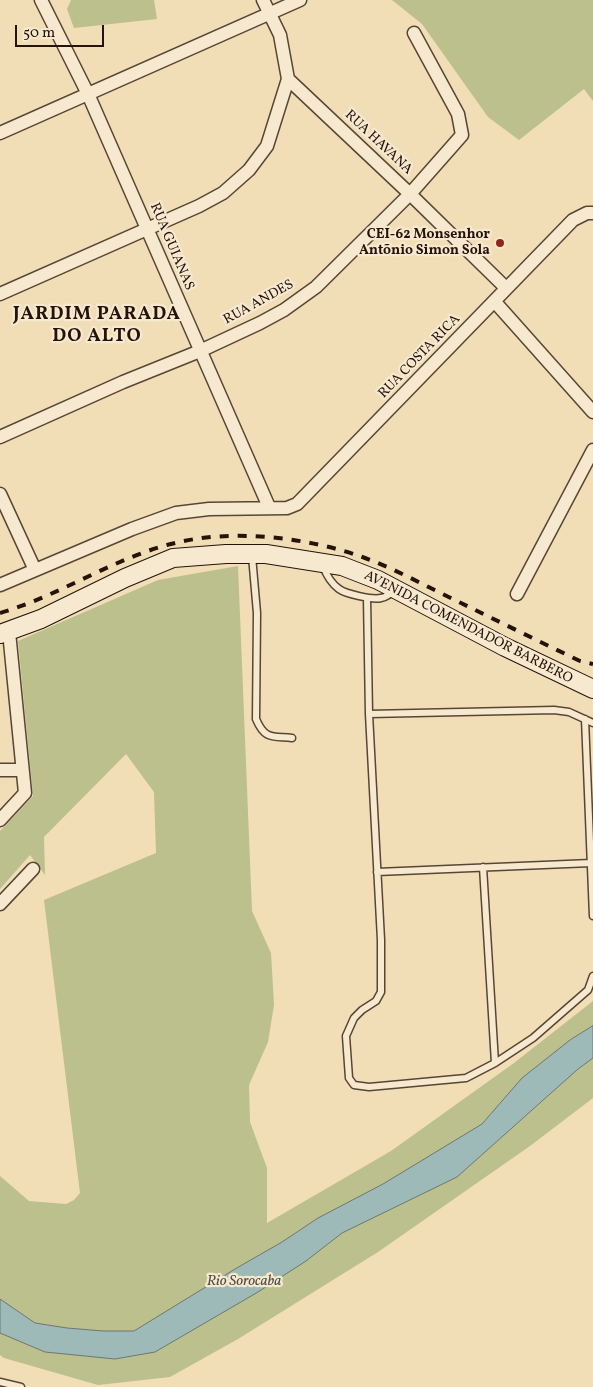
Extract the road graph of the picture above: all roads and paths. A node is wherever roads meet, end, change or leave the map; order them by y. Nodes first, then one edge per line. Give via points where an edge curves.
1 (41, 0) edge
2 (263, 0) edge
3 (300, 0) edge
4 (270, 13) junction
5 (414, 33) dead end
6 (288, 79) junction
7 (88, 94) junction
8 (0, 133) edge
9 (410, 194) junction
10 (590, 213) edge
11 (147, 230) junction
12 (506, 288) junction
13 (0, 294) edge
14 (494, 302) junction
15 (200, 351) junction
16 (593, 412) edge
17 (0, 438) edge
18 (593, 450) edge
19 (0, 494) edge
20 (269, 507) junction
21 (251, 554) junction
22 (321, 562) junction
23 (35, 570) junction
24 (0, 584) edge
25 (395, 589) junction
26 (517, 594) dead end
27 (367, 598) junction
28 (4, 633) edge
29 (593, 689) edge
30 (370, 714) junction
31 (585, 719) junction
32 (593, 723) edge
33 (292, 738) dead end
34 (0, 770) edge
35 (22, 770) junction
36 (0, 820) edge
37 (591, 820) edge
38 (591, 863) junction
39 (483, 867) junction
40 (33, 869) dead end
41 (377, 872) junction
42 (0, 904) edge
43 (593, 916) edge
44 (593, 976) edge
45 (495, 1063) junction
46 (0, 1382) edge
47 (21, 1387) edge

1 - 7 street, RUA GUIANAS
2 - 4 street
3 - 4 street
4 - 6 street via 280,35
4 - 7 street
5 - 9 street, RUA ANDES via 458,114 462,135
6 - 9 street, RUA HAVANA
6 - 11 street via 267,146 249,170 223,193
7 - 8 street
7 - 11 street, RUA GUIANAS
9 - 12 street, RUA HAVANA
9 - 15 street, RUA ANDES via 316,287 284,310
10 - 12 street, RUA COSTA RICA via 573,220
11 - 13 street
11 - 15 street, RUA GUIANAS
12 - 14 street, RUA COSTA RICA
14 - 16 street
14 - 20 street, RUA COSTA RICA via 297,504 287,508
15 - 17 street, RUA ANDES
15 - 20 street, RUA GUIANAS
18 - 26 street
19 - 23 street
20 - 23 street, RUA COSTA RICA via 176,512
21 - 22 main road, AVENIDA COMENDADOR BARBERO
21 - 28 main road, AVENIDA COMENDADOR BARBERO via 173,558
21 - 33 lane via 257,613 256,719 267,736
22 - 25 main road, AVENIDA COMENDADOR BARBERO via 342,566
22 - 27 lane via 326,575 339,589
23 - 24 street, RUA COSTA RICA
25 - 27 lane via 381,598
25 - 29 main road, AVENIDA COMENDADOR BARBERO
27 - 30 lane
28 - 35 street
30 - 31 lane via 554,710
30 - 41 lane
31 - 32 lane
31 - 37 lane
34 - 35 street
35 - 36 street via 25,793
37 - 38 lane
38 - 39 lane
38 - 43 lane
39 - 41 lane
39 - 45 lane
40 - 42 street
41 - 45 lane via 381,992 376,1001 354,1018 346,1036 349,1078 354,1085 369,1087 466,1078
44 - 45 lane via 588,990 533,1038
46 - 47 lane

